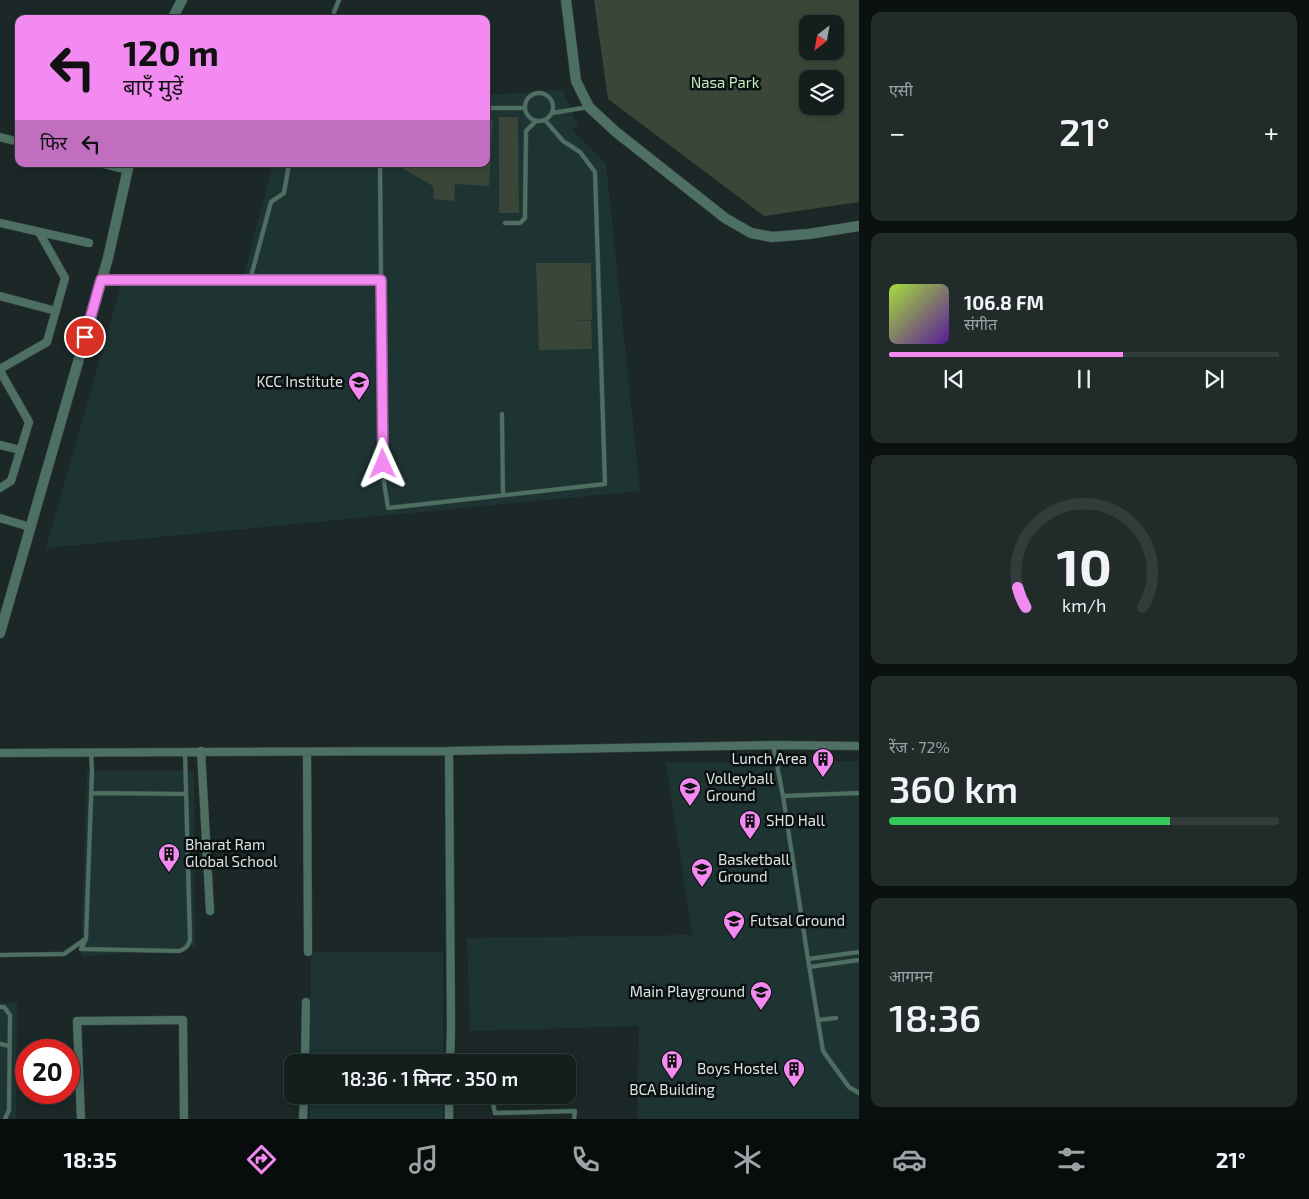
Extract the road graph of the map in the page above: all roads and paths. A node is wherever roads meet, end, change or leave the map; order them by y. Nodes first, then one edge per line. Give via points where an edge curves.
1 (182, 0) edge
2 (339, 0) edge
3 (566, 0) edge
4 (334, 12) dead end
5 (174, 15) edge
6 (589, 107) junction
7 (490, 108) edge
8 (525, 108) junction
9 (552, 113) junction
10 (545, 120) junction
11 (536, 121) junction
12 (0, 137) edge
13 (15, 141) edge
14 (128, 167) edge
15 (288, 167) edge
16 (380, 167) edge
17 (0, 222) edge
18 (505, 223) dead end
19 (859, 226) edge
20 (40, 232) junction
21 (89, 243) dead end
22 (101, 280) junction
23 (250, 280) junction
24 (381, 280) junction
25 (0, 296) edge
26 (56, 311) junction
27 (0, 370) edge
28 (502, 414) dead end
29 (0, 445) edge
30 (20, 450) junction
31 (0, 488) edge
32 (503, 495) junction
33 (0, 518) edge
34 (30, 527) junction
35 (2, 615) edge
36 (0, 633) edge
37 (773, 745) junction
38 (859, 746) edge
39 (185, 751) junction
40 (201, 751) junction
41 (449, 751) junction
42 (91, 752) junction
43 (307, 752) junction
44 (0, 753) edge
45 (91, 793) junction
46 (859, 793) edge
47 (186, 794) junction
48 (783, 796) junction
49 (210, 911) dead end
50 (86, 939) junction
51 (308, 952) dead end
52 (859, 952) edge
53 (0, 955) edge
54 (808, 959) junction
55 (859, 960) edge
56 (809, 966) junction
57 (306, 1002) dead end
58 (0, 1007) edge
59 (836, 1018) dead end
60 (819, 1020) junction
61 (0, 1044) edge
62 (10, 1046) junction
63 (304, 1054) edge
64 (450, 1054) edge
65 (859, 1093) edge
66 (304, 1104) edge
67 (449, 1104) edge
68 (493, 1104) edge
69 (5, 1119) edge
70 (81, 1119) edge
71 (184, 1119) edge
72 (303, 1119) edge
73 (449, 1119) edge
74 (574, 1119) edge

1 - 5 street
2 - 4 lane
3 - 6 street via 576,80
6 - 9 lane
6 - 19 street via 725,218 751,233 772,237
7 - 8 lane
8 - 9 lane via 527,99 540,93 548,96 553,104
8 - 11 lane via 528,116
9 - 10 lane
10 - 11 lane
10 - 32 lane via 563,141 580,152 596,172 605,484
11 - 18 lane via 526,131 525,218 520,222
12 - 13 street
14 - 22 street
15 - 23 lane via 284,193 272,202
16 - 24 lane
17 - 20 street
20 - 21 street
20 - 26 street via 65,278
22 - 23 lane
22 - 34 street
23 - 24 lane
24 - 32 lane via 384,482 388,508
25 - 26 street
26 - 27 street via 47,342
27 - 30 street via 28,422
28 - 32 lane
29 - 30 street
30 - 31 street via 11,481
33 - 34 street
34 - 35 street
35 - 36 street
37 - 38 street
37 - 41 street
37 - 48 lane
39 - 40 street
39 - 42 street
39 - 47 lane
40 - 43 street
40 - 49 street
41 - 43 street
41 - 64 street
42 - 44 street
42 - 45 lane
43 - 51 street
45 - 47 lane
45 - 50 lane
46 - 48 lane
47 - 50 lane via 188,945 179,951 81,949
48 - 54 lane
50 - 53 lane via 64,954
52 - 54 lane
54 - 56 lane
55 - 56 lane
56 - 60 lane
57 - 63 street
58 - 62 lane via 10,1014
59 - 60 lane
60 - 65 lane via 823,1051 849,1087
61 - 62 lane
62 - 69 lane
66 - 72 street
67 - 73 street
68 - 74 lane via 495,1113 575,1111
70 - 71 street via 77,1021 183,1020

